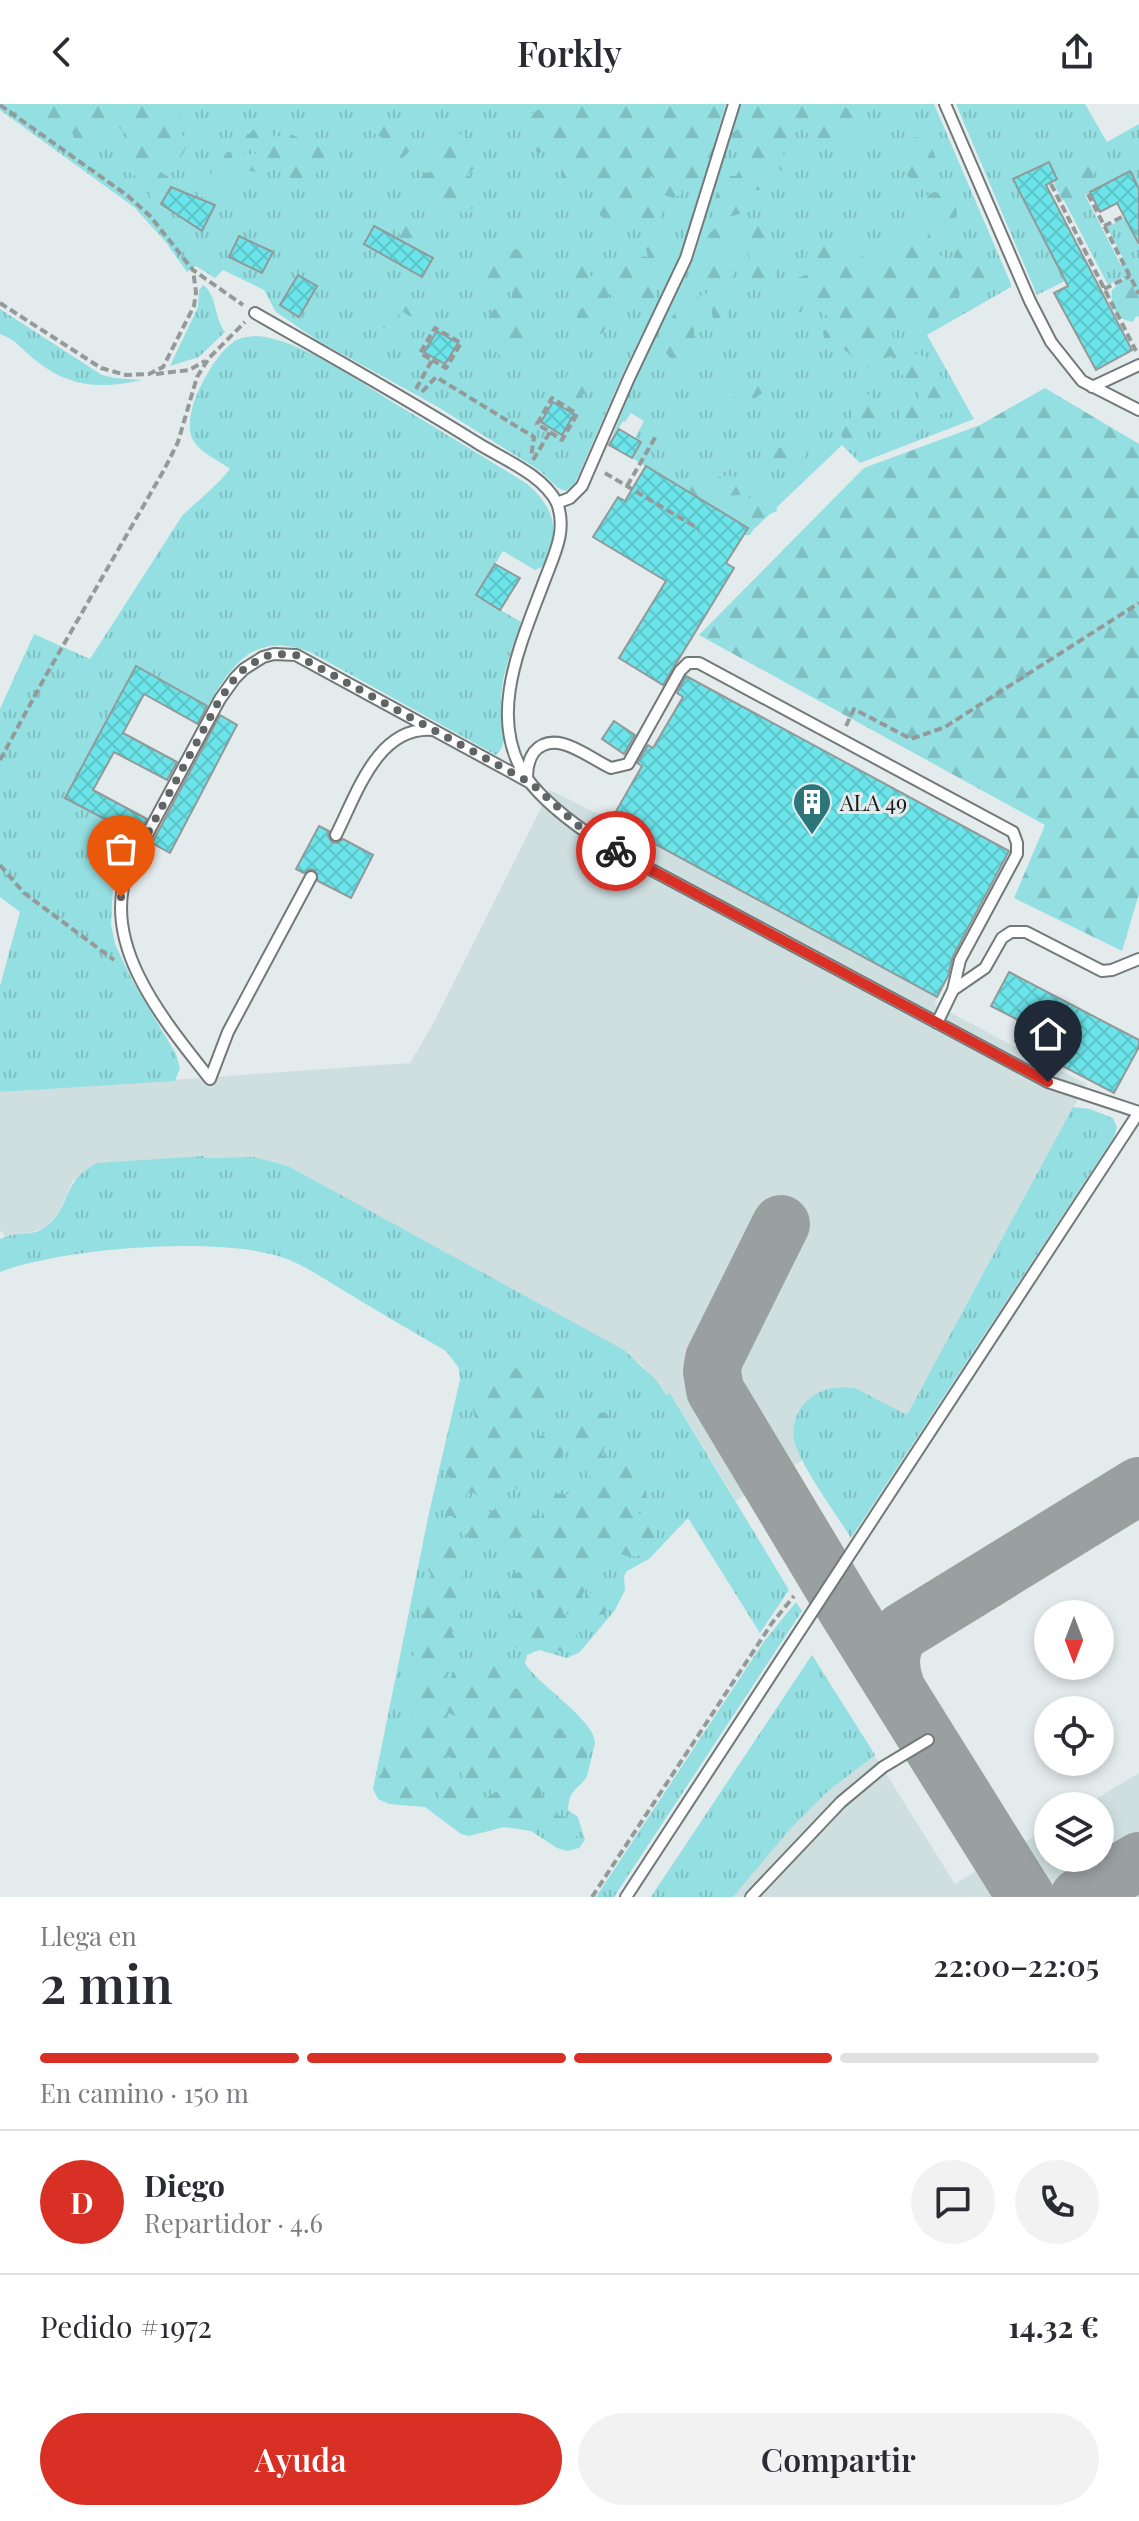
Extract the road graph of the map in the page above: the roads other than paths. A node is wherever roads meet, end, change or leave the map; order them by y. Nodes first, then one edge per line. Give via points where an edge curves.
1 (734, 104) edge
2 (945, 104) edge
3 (255, 313) road end
4 (1139, 365) edge
5 (1092, 387) junction
6 (1138, 408) edge
7 (557, 503) junction
8 (434, 730) junction
9 (529, 780) junction
10 (336, 835) dead end
11 (311, 877) dead end
12 (1139, 959) edge
13 (953, 990) junction
14 (937, 1023) junction
15 (928, 1740) dead end
16 (626, 1897) edge
17 (751, 1897) edge

1 - 7 lane via 686,258 578,491
2 - 5 lane via 1042,326 1069,368
3 - 7 lane via 525,472
4 - 5 lane
5 - 6 lane
7 - 9 lane via 562,527 558,545 511,682 511,734
8 - 9 lane
8 - 10 lane via 412,732 387,746
8 - 11 lane via 296,655 274,654 254,661 220,699 128,870 120,911 126,948 140,978 210,1079 228,1032
9 - 13 lane via 528,765 535,752 552,742 611,768 628,764 680,671 688,663 699,663 1008,828 1016,837 1017,854 960,960
9 - 14 lane via 605,845
12 - 13 lane via 1102,971 1026,932 1011,932 985,968
13 - 14 lane
14 - 16 lane via 1048,1082 1139,1112
15 - 17 lane via 883,1767 841,1802

